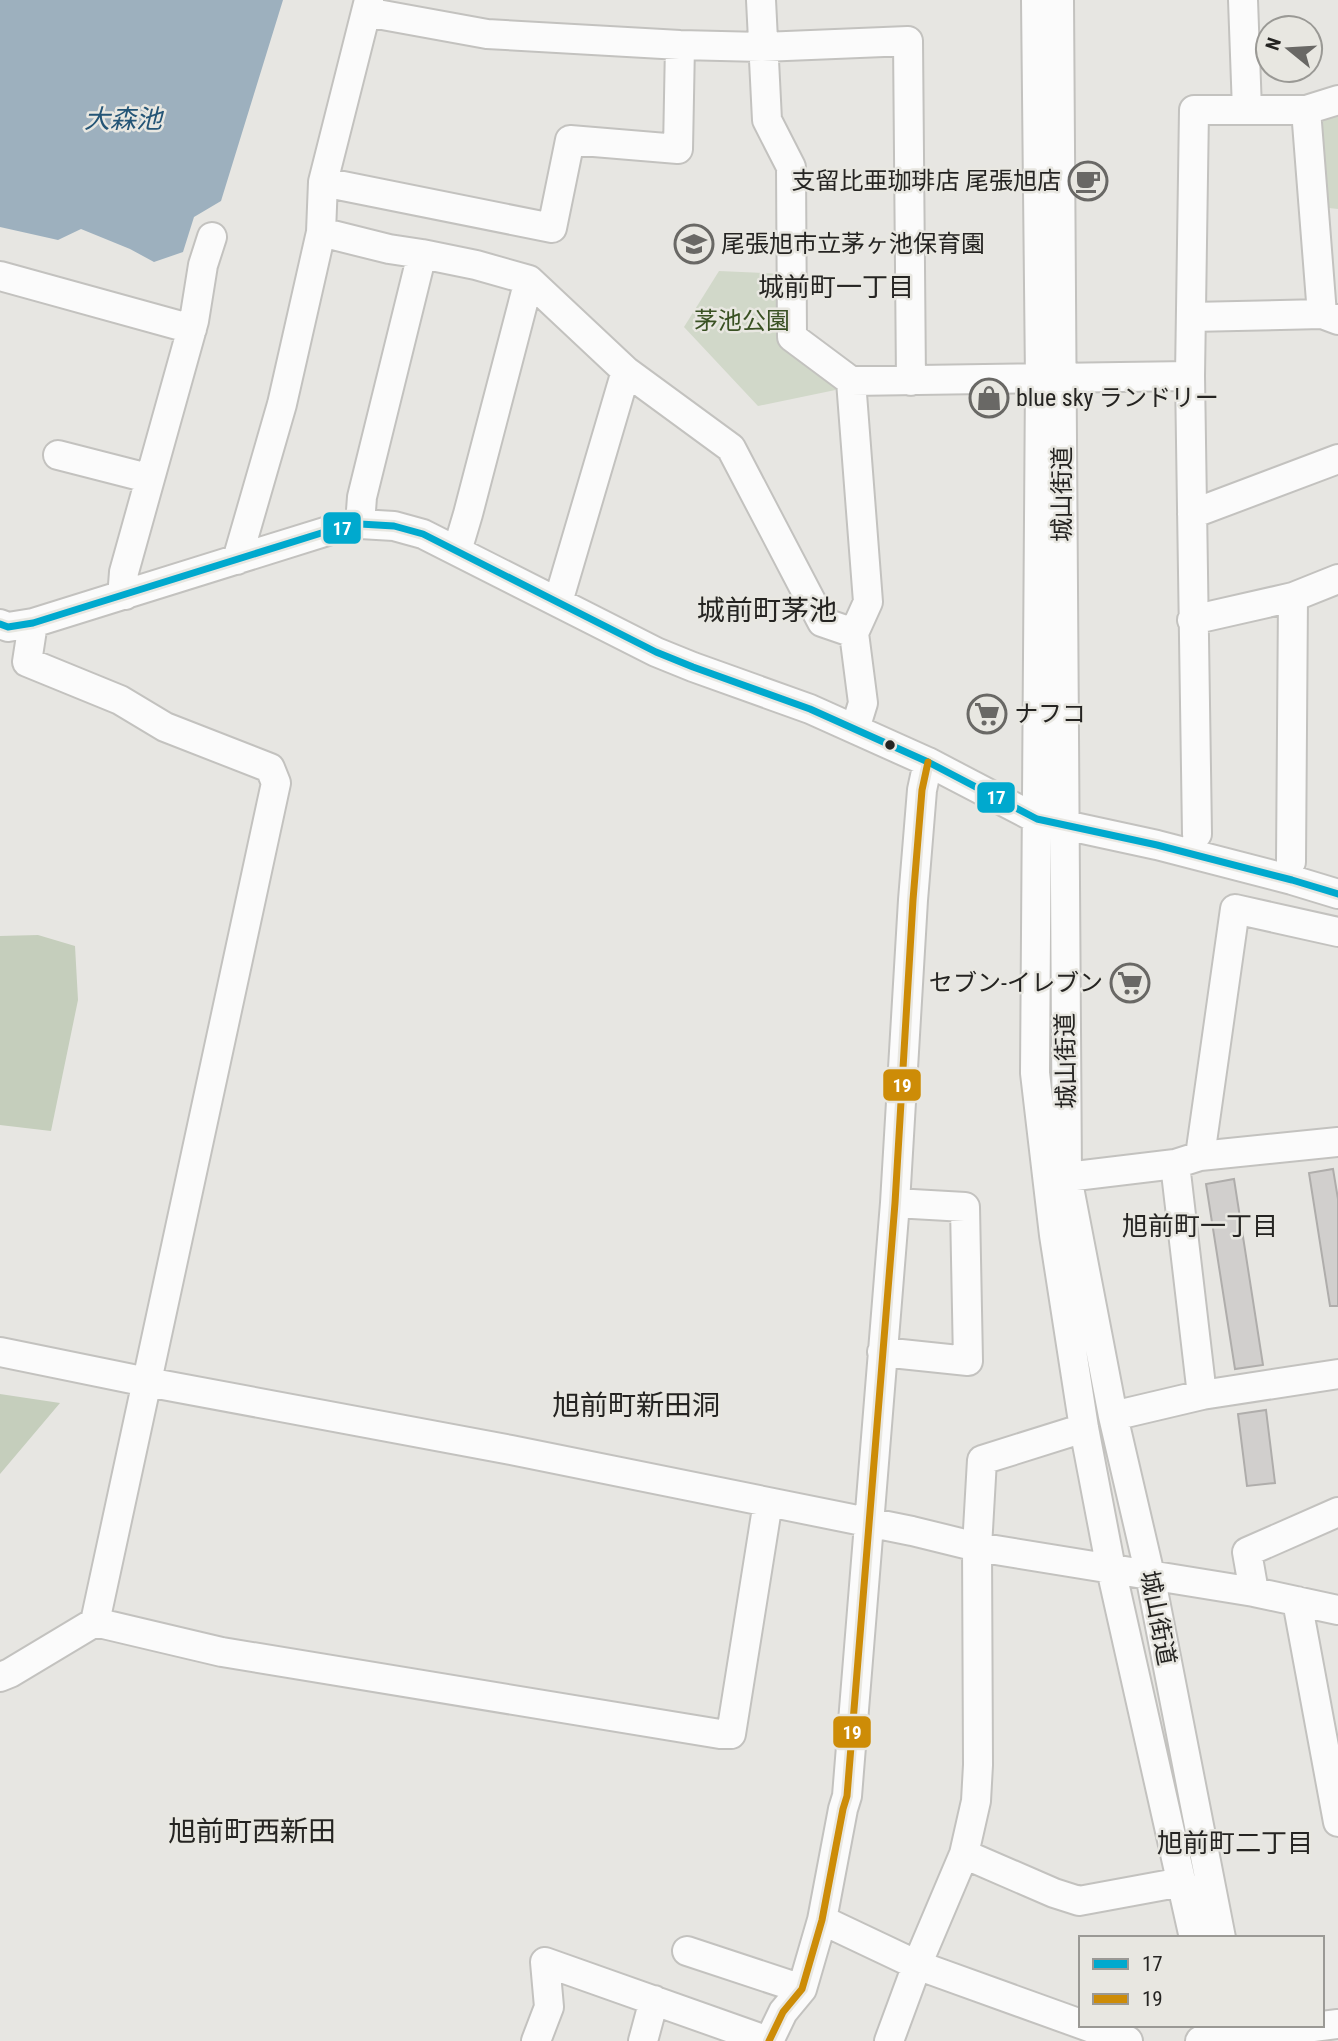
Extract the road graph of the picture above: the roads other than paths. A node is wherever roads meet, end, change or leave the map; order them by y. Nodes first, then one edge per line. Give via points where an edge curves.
1 (761, 0) edge
2 (1036, 0) edge
3 (1059, 0) edge
4 (1243, 0) edge
5 (367, 6) edge
6 (680, 45) junction
7 (762, 47) junction
8 (1338, 100) edge
9 (1247, 110) junction
10 (1306, 110) junction
11 (323, 182) junction
12 (321, 232) junction
13 (212, 237) dead end
14 (422, 254) junction
15 (0, 276) edge
16 (529, 280) junction
17 (1191, 317) junction
18 (1330, 318) edge
19 (192, 329) junction
20 (626, 371) junction
21 (1190, 376) junction
22 (1051, 379) junction
23 (851, 381) junction
24 (911, 381) junction
25 (58, 456) dead end
26 (1338, 459) edge
27 (149, 481) junction
28 (1192, 514) junction
29 (360, 524) junction
30 (457, 551) junction
31 (237, 560) junction
32 (1338, 579) edge
33 (125, 594) junction
34 (1293, 597) junction
35 (558, 603) junction
36 (1192, 620) junction
37 (33, 623) junction
38 (0, 624) edge
39 (854, 634) junction
40 (855, 729) junction
41 (928, 762) junction
42 (1051, 822) junction
43 (1197, 834) junction
44 (1157, 845) junction
45 (1291, 862) junction
46 (1338, 873) edge
47 (1338, 894) edge
48 (1338, 932) edge
49 (1338, 1142) edge
50 (1187, 1160) junction
51 (1067, 1177) junction
52 (895, 1203) junction
53 (0, 1352) edge
54 (882, 1352) junction
55 (1338, 1374) edge
56 (147, 1382) junction
57 (1202, 1395) junction
58 (1113, 1416) junction
59 (1084, 1429) junction
60 (768, 1502) junction
61 (1338, 1511) edge
62 (870, 1524) junction
63 (977, 1547) junction
64 (1111, 1569) junction
65 (1150, 1575) junction
66 (1254, 1592) junction
67 (1297, 1601) junction
68 (1338, 1609) edge
69 (95, 1622) junction
70 (0, 1677) edge
71 (1338, 1822) edge
72 (964, 1854) junction
73 (1182, 1882) junction
74 (822, 1920) junction
75 (1194, 1936) edge
76 (1221, 1936) edge
77 (687, 1951) dead end
78 (917, 1965) junction
79 (802, 1989) junction
80 (654, 2000) junction
81 (1310, 2027) edge
82 (1096, 2036) edge
83 (1224, 2036) edge
84 (536, 2041) edge
85 (643, 2041) edge
86 (768, 2041) edge
87 (889, 2041) edge
88 (1128, 2041) edge

1 - 7 street
2 - 22 street, 城山街道
3 - 22 street, 城山街道
4 - 9 street
5 - 6 street via 487,34
5 - 11 street
6 - 7 street
6 - 11 street via 678,149 570,140 552,228
7 - 23 street via 767,120 791,167 792,337
7 - 24 street via 908,41
8 - 10 street
9 - 10 street
9 - 17 street via 1194,110
10 - 18 street
11 - 12 street
12 - 14 street
12 - 31 street via 282,404
13 - 19 street
14 - 16 street
14 - 29 street via 362,497
15 - 19 street
16 - 20 street
16 - 30 street
17 - 18 street
17 - 21 street
19 - 27 street
20 - 35 street
20 - 39 street via 731,448 822,622
21 - 22 street
21 - 28 street
22 - 24 street
22 - 42 street, 城山街道
23 - 24 street
23 - 39 street via 868,602
25 - 27 street
26 - 28 street
27 - 33 street via 124,572
28 - 36 street
29 - 30 street via 423,534
29 - 31 street
30 - 35 street
31 - 33 street
32 - 34 street
33 - 37 street
34 - 36 street
34 - 45 street
35 - 40 street via 656,652
36 - 43 street
37 - 38 street
37 - 56 street via 27,662 120,699 165,727 270,768 276,783
39 - 40 street via 863,703
40 - 41 street
41 - 42 street
41 - 52 street via 913,900
42 - 44 street
42 - 51 street, 城山街道
42 - 59 street, 城山街道 via 1035,1073
43 - 44 street via 1166,838
43 - 45 street
44 - 47 street
45 - 46 street
48 - 50 street via 1235,909
49 - 50 street
50 - 51 street
50 - 57 street
51 - 58 street, 城山街道
52 - 54 street
52 - 54 street via 965,1207 968,1361
53 - 56 street
54 - 62 street
55 - 57 street
56 - 60 street
56 - 69 street
57 - 58 street
58 - 65 street, 城山街道
59 - 63 street via 982,1461
59 - 64 street, 城山街道
60 - 62 street
60 - 69 street via 732,1734 222,1652
61 - 66 street via 1247,1552
62 - 63 street
62 - 74 street via 848,1796
63 - 64 street
63 - 72 street via 978,1765 976,1801
64 - 65 street
64 - 73 street, 城山街道
65 - 66 street
65 - 76 street, 城山街道
66 - 67 street
67 - 68 street
67 - 71 street
69 - 70 street
72 - 73 street via 1079,1901
72 - 78 street
73 - 75 street, 城山街道
74 - 78 street
74 - 79 street
77 - 79 street
78 - 82 street
78 - 87 street
79 - 86 street
80 - 84 street via 545,1962 550,2007
80 - 85 street
80 - 86 street
81 - 83 street
82 - 88 street

